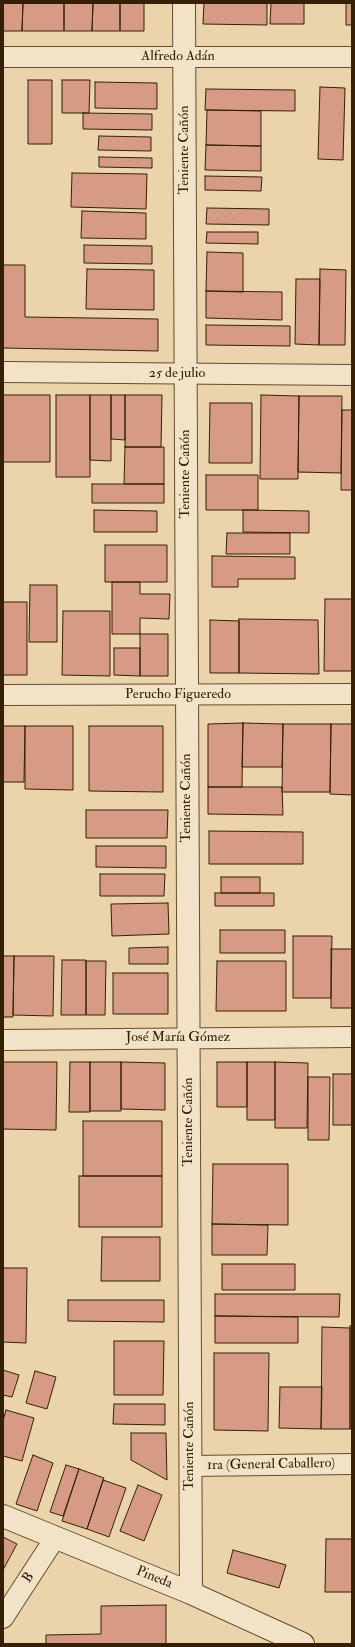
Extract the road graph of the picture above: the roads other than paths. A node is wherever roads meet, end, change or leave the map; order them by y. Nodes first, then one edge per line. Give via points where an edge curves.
1 (184, 3) edge
2 (185, 57) junction
3 (352, 57) edge
4 (4, 58) edge
5 (3, 372) edge
6 (186, 374) junction
7 (352, 374) edge
8 (352, 694) edge
9 (3, 695) edge
10 (187, 695) junction
11 (352, 1036) edge
12 (188, 1038) junction
13 (3, 1040) edge
14 (352, 1464) edge
15 (190, 1466) junction
16 (3, 1516) edge
17 (55, 1538) junction
18 (191, 1593) junction
19 (3, 1618) edge
20 (303, 1644) edge

1 - 2 street, Teniente Cañón
2 - 3 street, Alfredo Adán
2 - 4 street, Alfredo Adán
2 - 6 street, Teniente Cañón
5 - 6 street, 25 de julio
6 - 7 street, 25 de julio
6 - 10 street, Teniente Cañón
8 - 10 street, Perucho Figueredo
9 - 10 street, Perucho Figueredo
10 - 12 street, Teniente Cañón
11 - 12 street, José María Gómez
12 - 13 street, José María Gómez
12 - 15 street, Teniente Cañón
14 - 15 street, 1ra (General Caballero)
15 - 18 street, Teniente Cañón
16 - 17 street, Pineda
17 - 18 street, Pineda
17 - 19 street, B
18 - 20 street, Pineda

